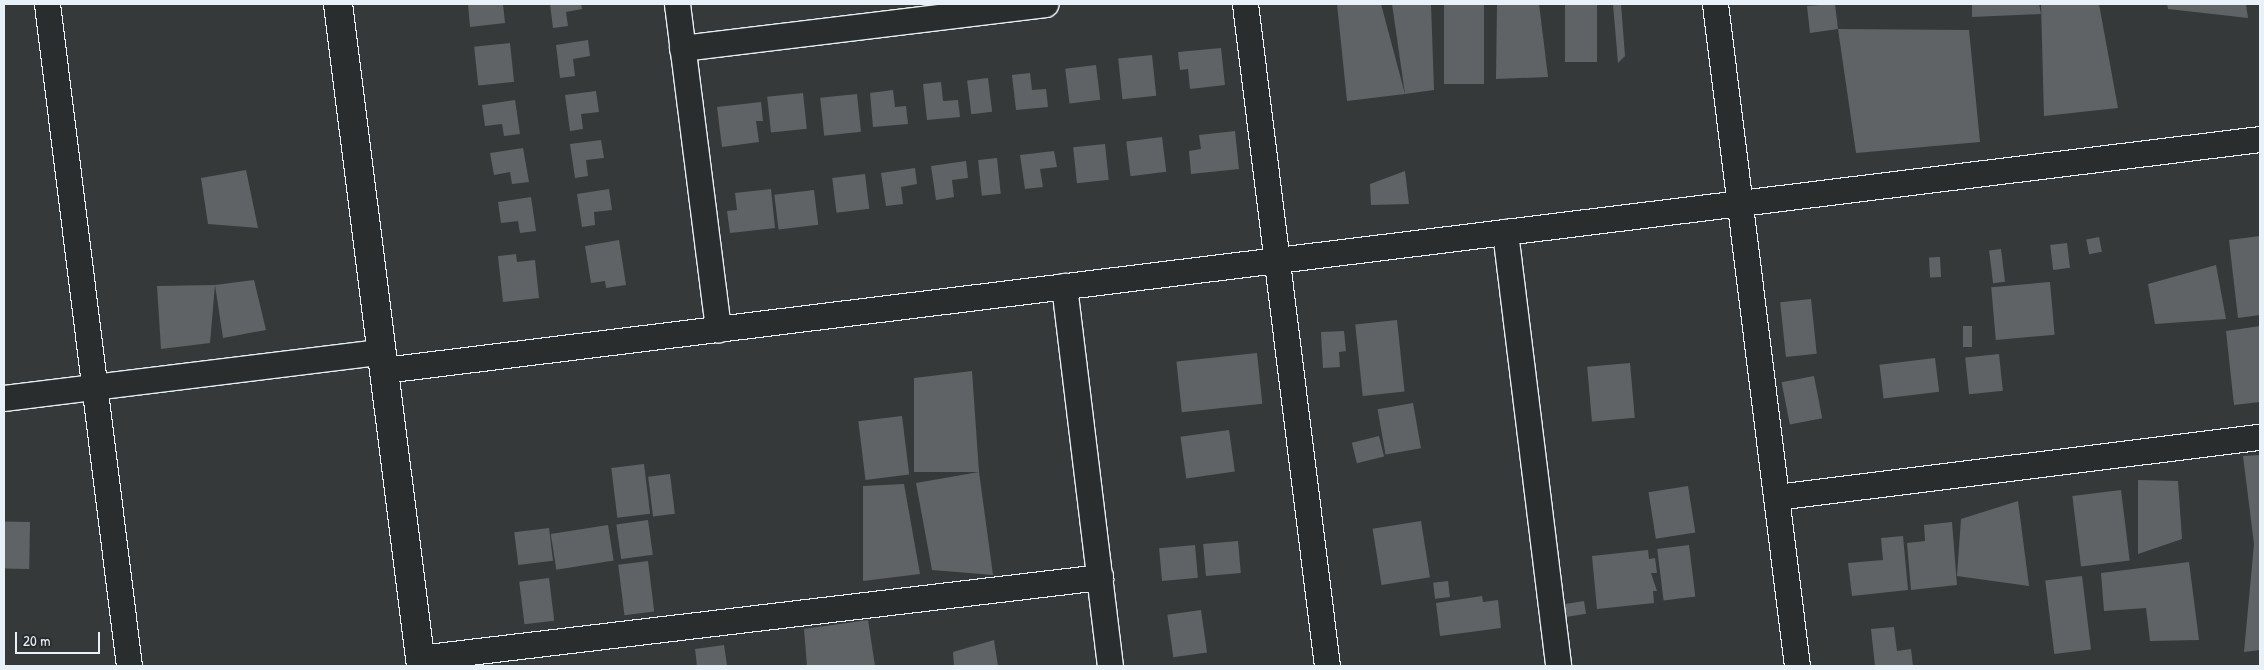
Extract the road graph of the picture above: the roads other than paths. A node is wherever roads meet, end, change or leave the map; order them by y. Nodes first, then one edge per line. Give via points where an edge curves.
1 (47, 4) edge
2 (338, 4) edge
3 (677, 4) edge
4 (1045, 4) edge
5 (1245, 4) edge
6 (1715, 4) edge
7 (981, 8) edge
8 (682, 48) junction
9 (2260, 139) edge
10 (1740, 203) junction
11 (1504, 232) junction
12 (1277, 260) junction
13 (1064, 286) junction
14 (718, 329) junction
15 (383, 361) junction
16 (94, 387) junction
17 (4, 398) edge
18 (2260, 437) edge
19 (1776, 497) junction
20 (1100, 577) junction
21 (420, 662) edge
22 (129, 666) edge
23 (1110, 666) edge
24 (1327, 666) edge
25 (1558, 666) edge
26 (1797, 666) edge

1 - 16 street
2 - 15 street
3 - 8 street
4 - 7 street
5 - 12 street
6 - 10 street
7 - 8 street
8 - 14 street
9 - 10 street
10 - 11 street
10 - 19 street
11 - 12 street
11 - 25 street
12 - 13 street
12 - 24 street
13 - 14 street
13 - 20 street
14 - 15 street
15 - 16 street
15 - 21 street
16 - 17 street
16 - 22 street
18 - 19 street
19 - 26 street
20 - 21 street
20 - 23 street

